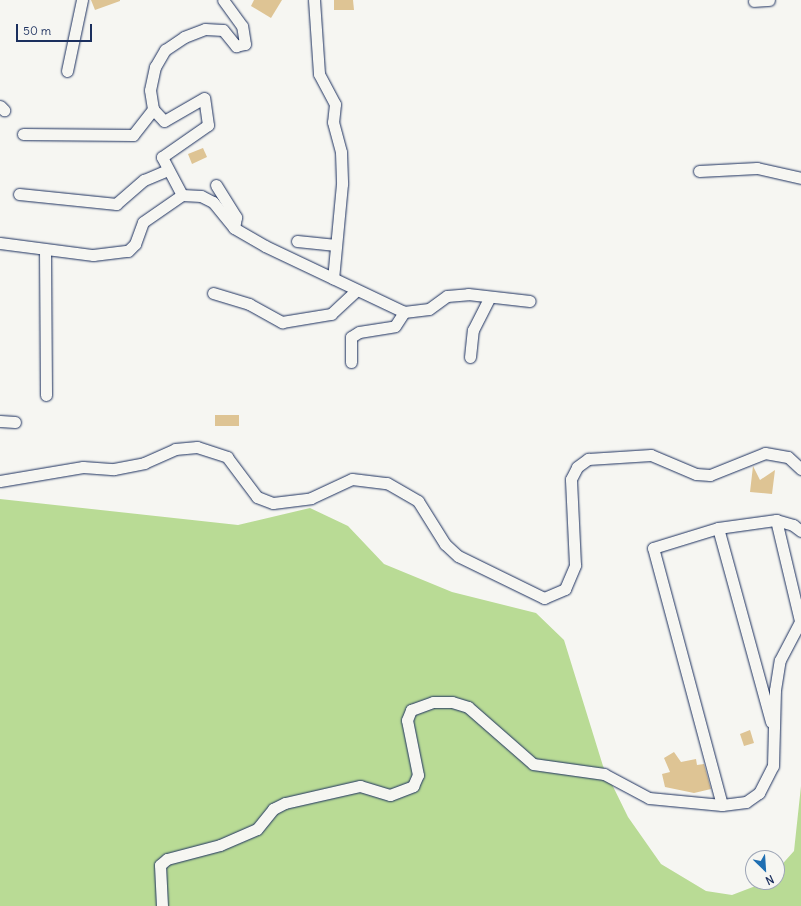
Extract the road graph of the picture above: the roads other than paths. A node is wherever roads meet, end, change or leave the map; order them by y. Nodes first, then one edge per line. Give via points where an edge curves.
1 (82, 0) edge
2 (223, 0) edge
3 (314, 0) edge
4 (769, 0) edge
5 (754, 1) dead end
6 (66, 71) dead end
7 (153, 109) junction
8 (23, 134) dead end
9 (168, 170) junction
10 (699, 171) dead end
11 (801, 178) edge
12 (216, 185) dead end
13 (19, 194) dead end
14 (182, 195) junction
15 (234, 228) junction
16 (297, 241) dead end
17 (0, 243) edge
18 (336, 245) junction
19 (45, 250) junction
20 (333, 279) junction
21 (357, 290) junction
22 (213, 293) dead end
23 (489, 299) junction
24 (530, 301) dead end
25 (404, 312) junction
26 (470, 357) dead end
27 (351, 362) dead end
28 (46, 395) dead end
29 (0, 421) edge
30 (15, 422) dead end
31 (801, 469) edge
32 (0, 481) edge
33 (776, 520) junction
34 (718, 528) junction
35 (801, 531) edge
36 (800, 620) edge
37 (775, 736) junction
38 (722, 805) junction
39 (162, 906) edge

1 - 6 street
2 - 7 street via 242,26 245,44 236,46 223,30 205,29 165,50 155,67 150,90
3 - 18 street via 319,74 335,104 333,122 341,152
4 - 5 street
7 - 8 street via 133,135
7 - 9 street via 164,121 204,98 208,125 162,157
9 - 13 street via 144,180 116,204
9 - 14 street
10 - 11 street via 757,168
12 - 15 street via 236,217
14 - 15 street via 201,196 213,202
14 - 19 street via 143,222 135,244 128,251 93,255
15 - 20 street via 297,264
16 - 18 street
17 - 19 street
18 - 20 street
19 - 28 street
20 - 21 street
21 - 22 street via 331,314 282,322 249,304
21 - 25 street
23 - 24 street
23 - 25 street via 468,294 447,296 430,309
23 - 26 street via 473,330
25 - 27 street via 395,326 359,332 352,337
29 - 30 street
31 - 32 street via 788,457 764,453 710,475 696,474 651,455 588,459 577,468 571,480 575,565 566,589 544,598 458,556 445,544 418,501 387,483 352,480 311,498 273,502 257,497 227,457 197,447 175,449 144,463 114,469 83,467
33 - 34 street
33 - 35 street via 794,525
33 - 36 street
34 - 37 street
34 - 38 street via 652,548
36 - 37 street via 780,660 775,690
37 - 38 street via 773,766 759,793 746,802
38 - 39 street via 649,798 604,774 533,764 468,707 452,702 433,702 411,710 407,720 418,774 413,786 390,795 360,786 285,803 273,809 257,829 220,845 167,859 160,865

